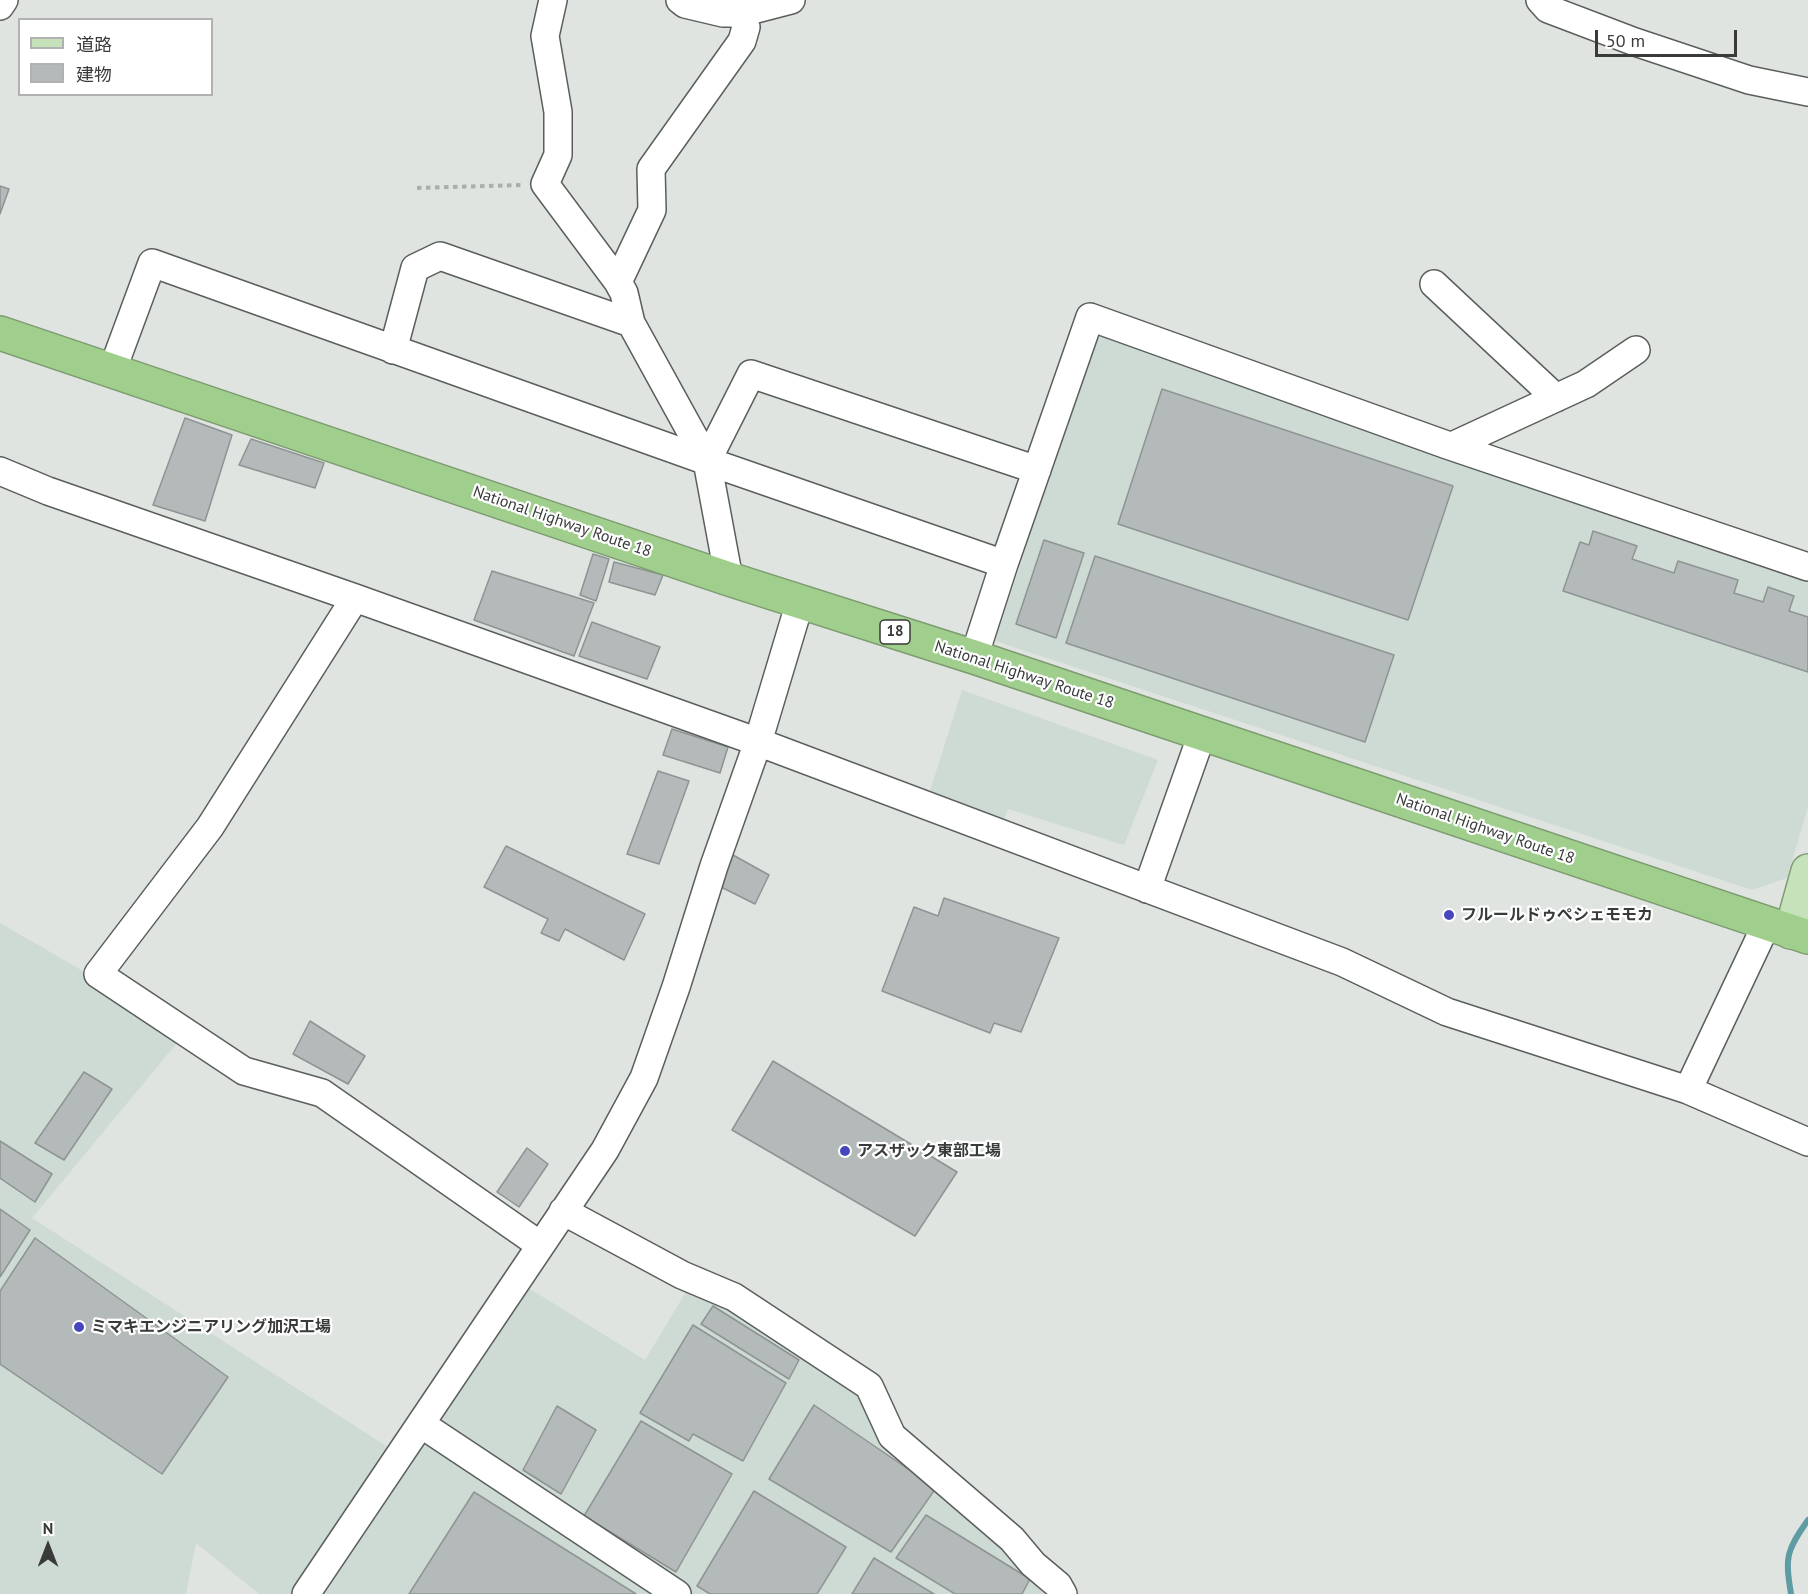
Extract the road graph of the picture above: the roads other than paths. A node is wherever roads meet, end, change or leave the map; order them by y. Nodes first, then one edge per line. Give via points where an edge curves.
1 (4, 0) edge
2 (553, 0) edge
3 (680, 0) edge
4 (791, 0) edge
5 (1539, 3) edge
6 (0, 6) edge
7 (741, 14) junction
8 (1808, 92) edge
9 (618, 282) junction
10 (1434, 284) dead end
11 (631, 323) junction
12 (0, 333) edge
13 (393, 350) junction
14 (1636, 350) dead end
15 (112, 371) junction
16 (1556, 398) junction
17 (1452, 446) junction
18 (707, 461) junction
19 (1037, 470) junction
20 (0, 471) edge
21 (1004, 564) junction
22 (1808, 567) edge
23 (729, 579) junction
24 (355, 598) junction
25 (800, 602) junction
26 (974, 657) junction
27 (1202, 734) junction
28 (758, 742) junction
29 (1808, 871) edge
30 (1147, 889) junction
31 (1788, 931) edge
32 (1688, 1090) junction
33 (1808, 1142) edge
34 (564, 1211) junction
35 (540, 1245) junction
36 (421, 1424) junction
37 (306, 1594) edge
38 (677, 1594) edge
39 (1063, 1594) edge

1 - 6 street
2 - 9 street via 545,36 558,112 558,155 545,184
3 - 7 street via 713,11
4 - 7 street
5 - 8 street via 1635,42 1749,80
7 - 9 street via 746,27 742,41 651,170 652,210
9 - 11 street
10 - 16 street
11 - 13 street via 440,256 415,268
11 - 18 street
12 - 15 highway, National Highway Route 18 / 18
13 - 15 street via 152,263
13 - 18 street
14 - 16 street via 1586,384
15 - 23 highway, National Highway Route 18 / 18
16 - 17 street
17 - 19 street via 1090,317
17 - 22 street
18 - 19 street via 751,374
18 - 21 street
18 - 23 street
19 - 21 street
20 - 24 street
21 - 26 street
23 - 25 highway, National Highway Route 18 / 18
24 - 28 street
24 - 35 street via 210,827 98,974 244,1071 321,1093
25 - 26 highway, National Highway Route 18 / 18
25 - 28 street
26 - 27 highway, National Highway Route 18 / 18
27 - 30 street
27 - 31 highway, National Highway Route 18 / 18
28 - 30 street
28 - 34 street via 644,1078
29 - 31 main road
30 - 32 street via 1342,962 1447,1012
31 - 32 street
32 - 33 street
34 - 35 street
34 - 39 street via 682,1275 734,1297 869,1386 892,1436 1012,1539
35 - 36 street
36 - 37 street
36 - 38 street

